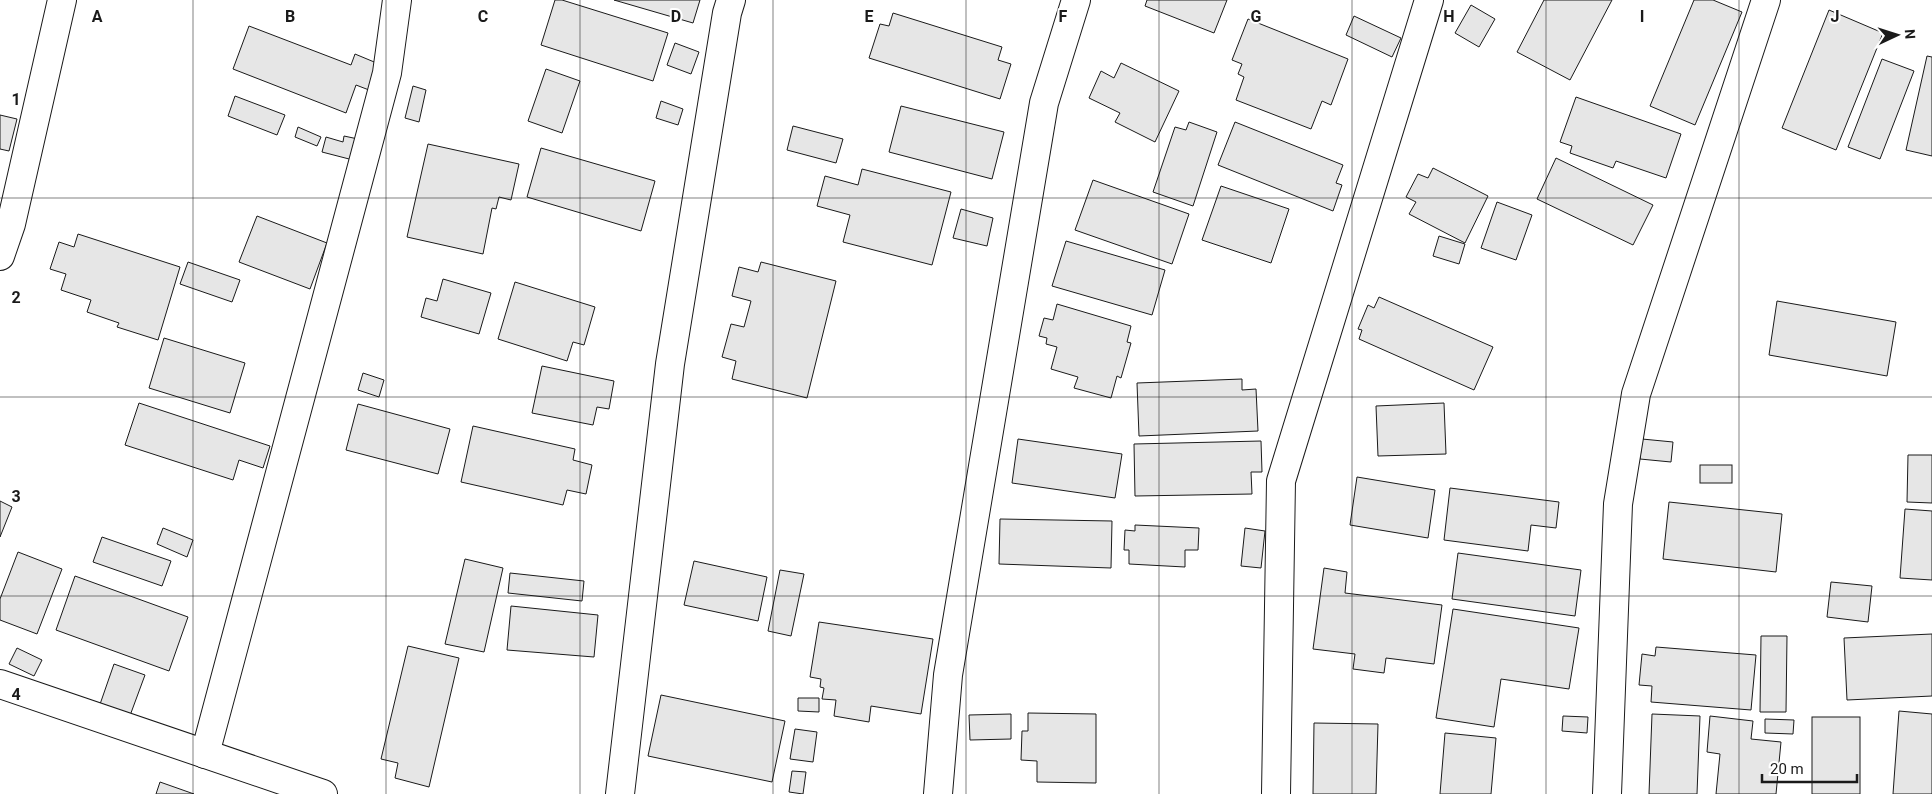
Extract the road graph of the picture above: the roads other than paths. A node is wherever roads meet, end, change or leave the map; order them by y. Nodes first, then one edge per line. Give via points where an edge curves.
1 (62, 0) edge
2 (397, 0) edge
3 (731, 0) edge
4 (1076, 0) edge
5 (1429, 0) edge
6 (1766, 0) edge
7 (0, 256) edge
8 (0, 684) edge
9 (205, 754) junction
10 (323, 794) edge
11 (620, 794) edge
12 (938, 794) edge
13 (1276, 794) edge
14 (1607, 794) edge

1 - 7 street via 11,224
2 - 9 street via 387,73
3 - 11 street via 670,364
4 - 12 street via 1044,103 948,675
5 - 13 street via 1281,481
6 - 14 street via 1636,394 1618,504
8 - 9 street
9 - 10 street

